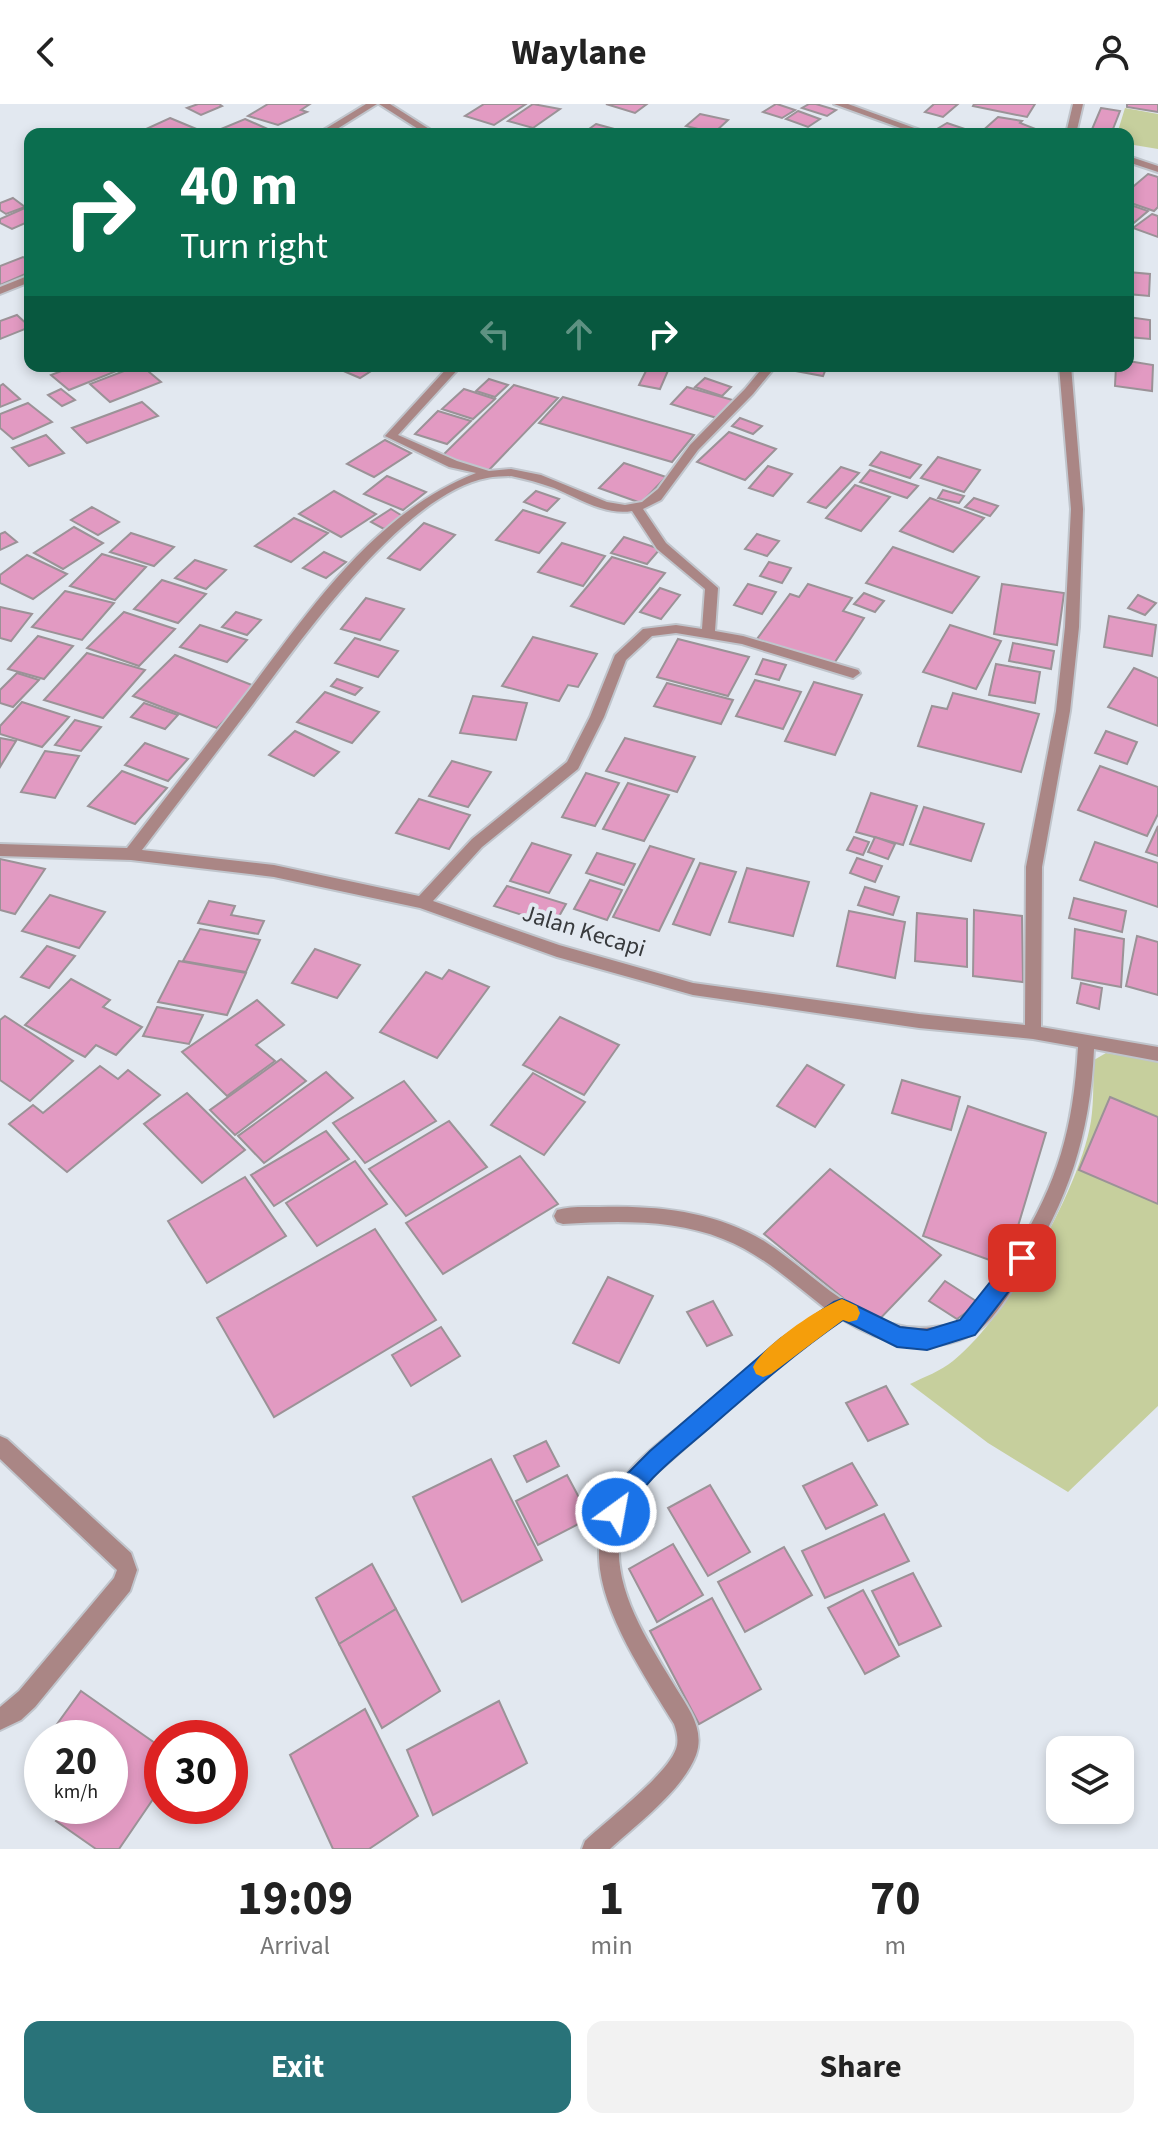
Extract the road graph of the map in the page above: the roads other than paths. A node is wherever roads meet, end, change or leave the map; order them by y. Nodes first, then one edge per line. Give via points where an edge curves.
1 (372, 104) edge
2 (384, 104) edge
3 (839, 104) edge
4 (1078, 104) edge
5 (332, 128) edge
6 (422, 128) edge
7 (909, 128) edge
8 (1072, 128) edge
9 (1134, 161) edge
10 (1158, 169) edge
11 (24, 281) edge
12 (0, 291) edge
13 (450, 372) edge
14 (765, 372) edge
15 (1066, 372) edge
16 (486, 472) junction
17 (636, 507) junction
18 (708, 634) junction
19 (853, 673) dead end
20 (0, 850) edge
21 (131, 854) junction
22 (422, 903) junction
23 (1033, 1032) junction
24 (1086, 1042) junction
25 (1158, 1054) edge
26 (563, 1216) dead end
27 (842, 1309) junction
28 (0, 1446) edge
29 (0, 1719) edge
30 (593, 1849) edge

1 - 5 street
2 - 6 street
3 - 7 street
4 - 8 street
9 - 10 street
11 - 12 street
13 - 16 street via 391,436 453,464
14 - 17 street via 686,456 657,497
15 - 23 street via 1077,509 1072,627 1063,711 1034,867
16 - 17 street via 522,473 608,505
16 - 21 street via 391,527 309,621
17 - 18 street via 661,546 712,588
18 - 19 street
18 - 22 street via 648,632 634,642 620,658 573,765 477,843
20 - 21 street, Jalan Kecapi
21 - 22 street, Jalan Kecapi via 274,871
22 - 23 street, Jalan Kecapi via 557,951 693,989
23 - 24 street, Jalan Kecapi
24 - 25 street, Jalan Kecapi
24 - 27 street via 1085,1095 1074,1153 1046,1220 984,1310 967,1328 927,1340 897,1337
26 - 27 street via 650,1213 730,1233
27 - 30 street via 787,1346 623,1494 609,1529 607,1560 613,1588 689,1730 686,1754 667,1778
28 - 29 street via 124,1560 127,1570 123,1584 27,1699

